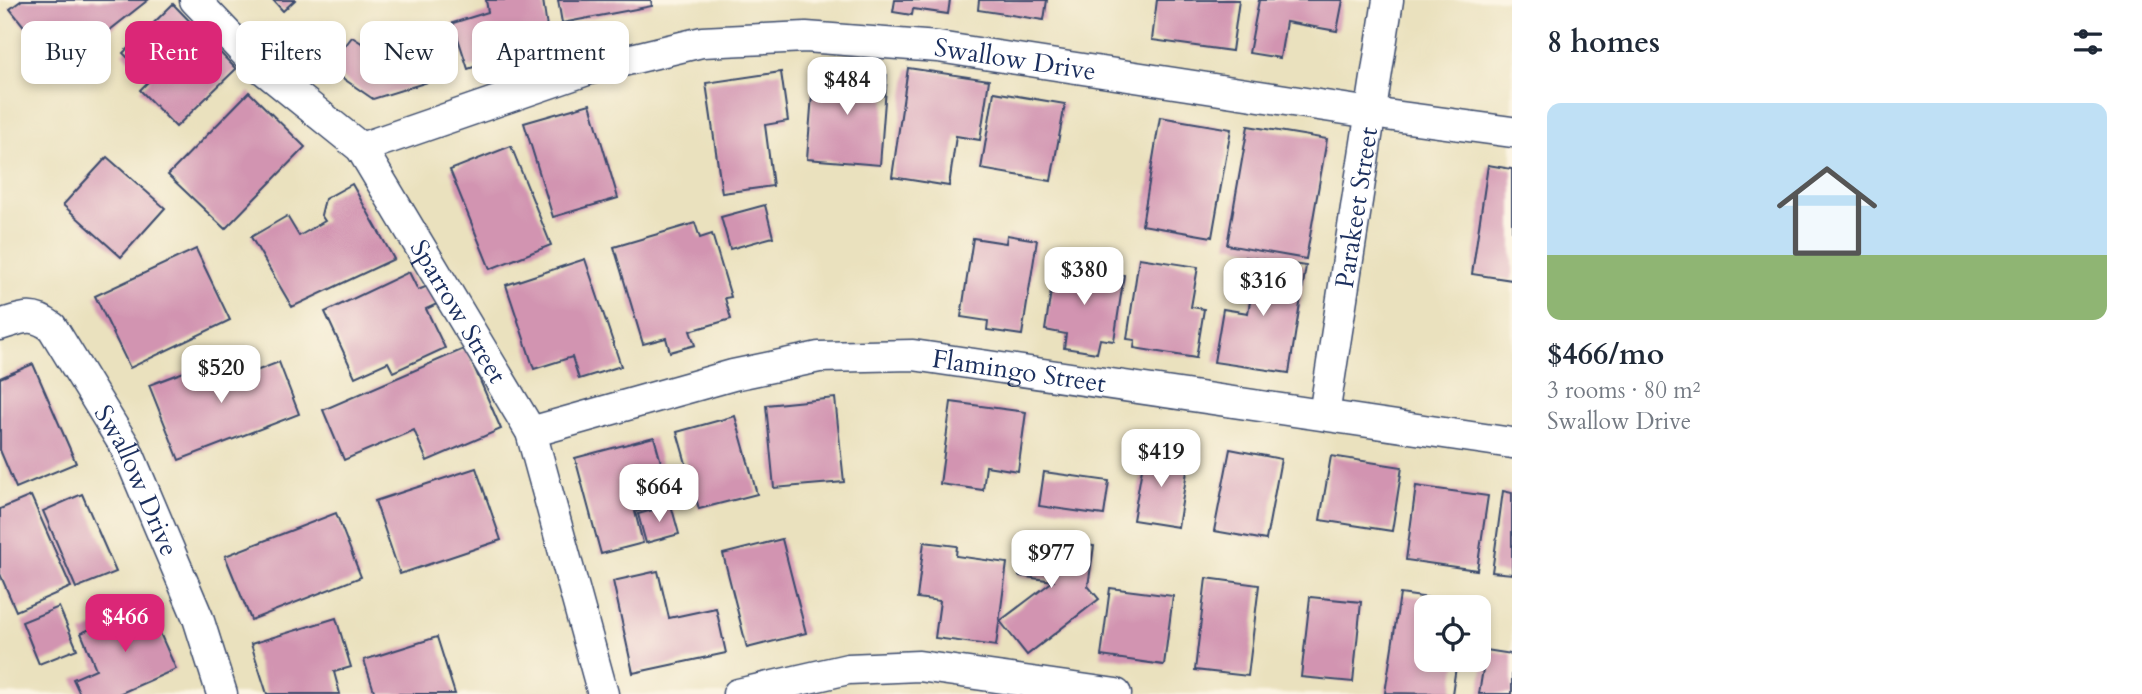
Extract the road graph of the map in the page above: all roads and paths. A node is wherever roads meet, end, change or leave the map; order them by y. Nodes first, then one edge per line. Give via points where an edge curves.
1 (195, 0) edge
2 (1388, 0) edge
3 (1371, 113) junction
4 (1512, 132) edge
5 (361, 148) junction
6 (0, 325) edge
7 (1324, 415) junction
8 (531, 432) junction
9 (1512, 443) edge
10 (222, 694) edge
11 (603, 694) edge
12 (738, 694) edge
13 (1116, 694) edge

1 - 5 street, Sparrow Street via 253,61
2 - 3 street, Parakeet Street
3 - 4 street, Swallow Drive
3 - 5 street, Swallow Drive via 938,47 806,37 702,43 590,69
3 - 7 street, Parakeet Street
5 - 8 street, Sparrow Street
6 - 10 street, Swallow Drive via 31,317 52,327 127,448 198,618
7 - 8 street, Flamingo Street via 914,355 820,357 733,375
7 - 9 street, Flamingo Street
8 - 11 street, Sparrow Street
12 - 13 street via 848,669 919,666

